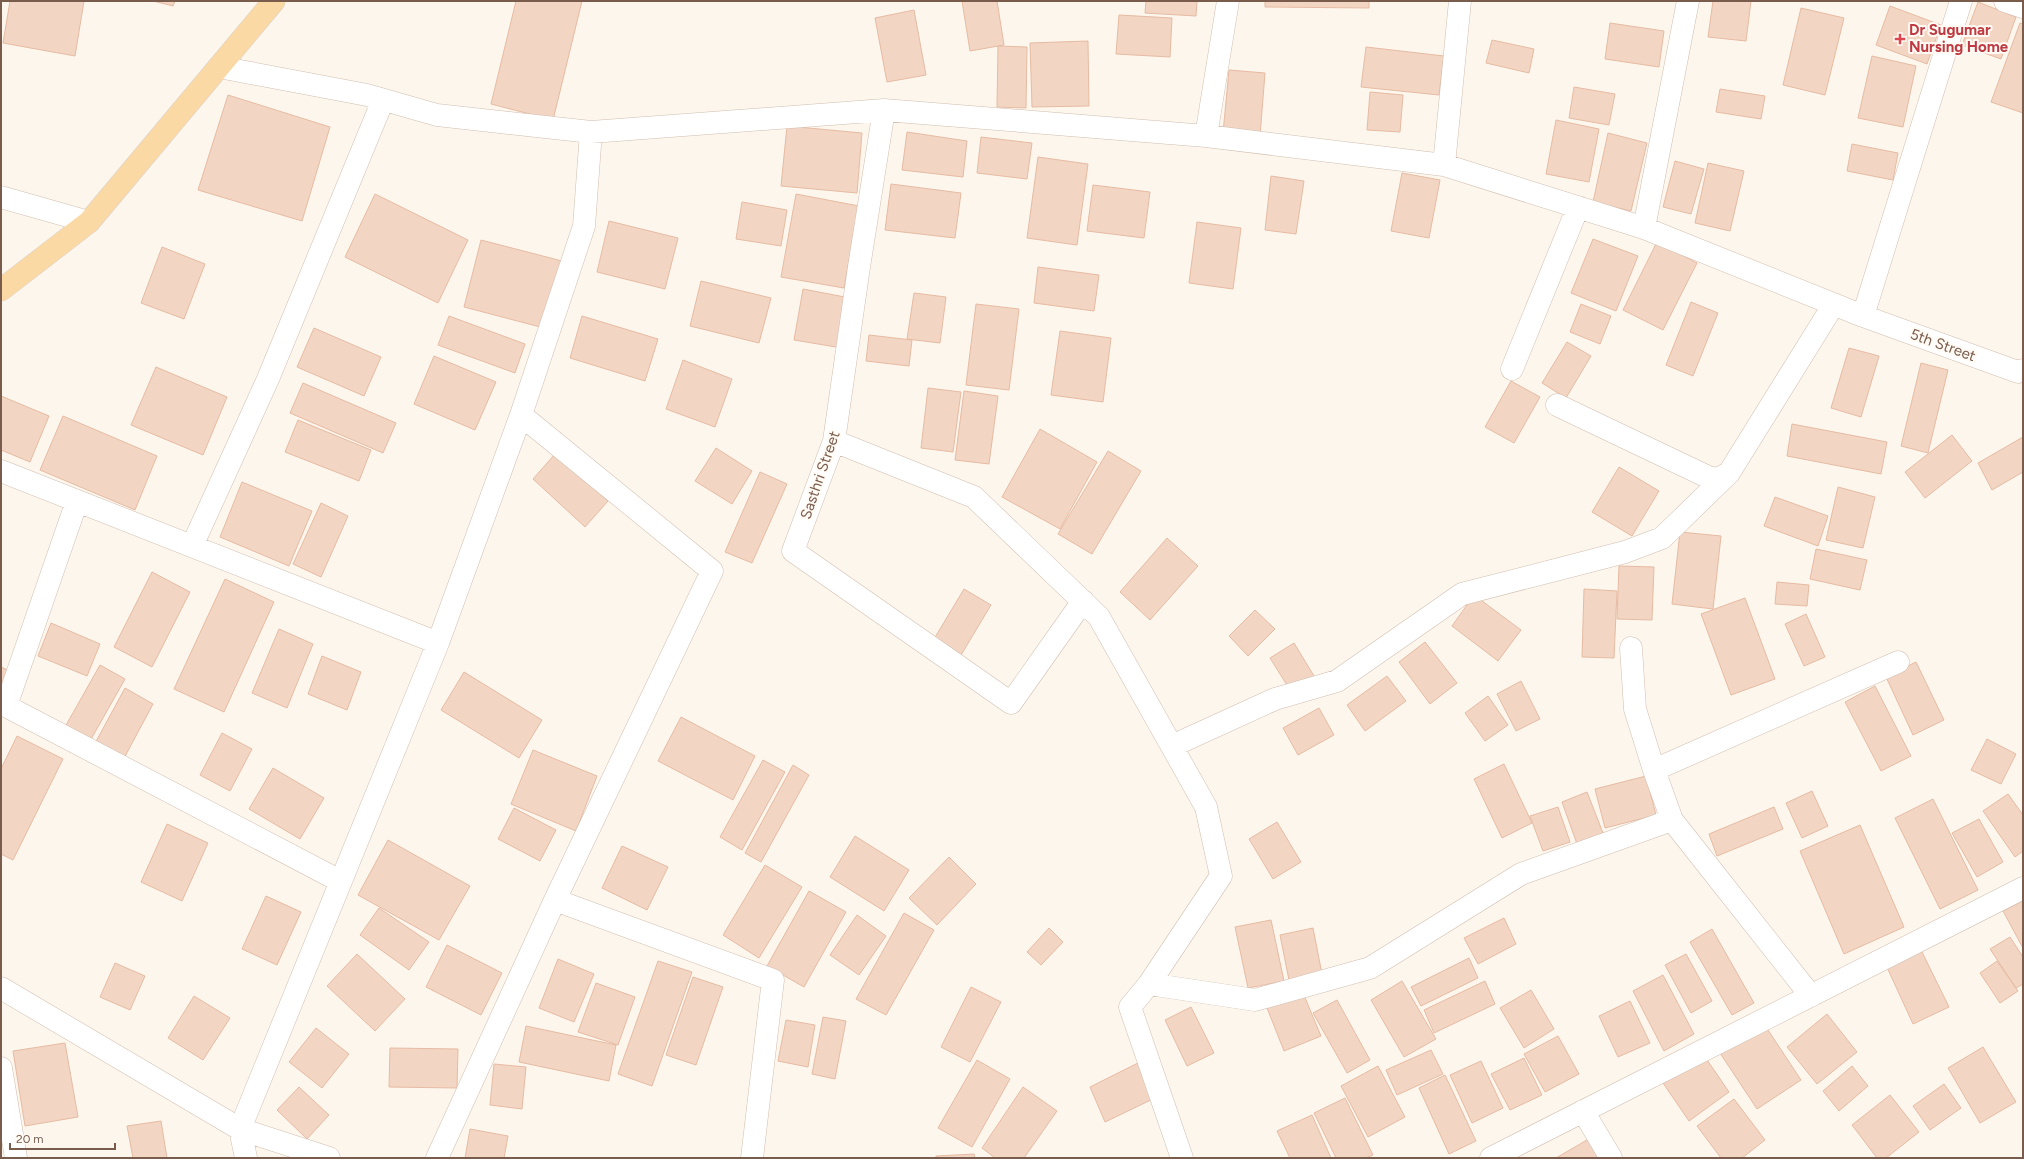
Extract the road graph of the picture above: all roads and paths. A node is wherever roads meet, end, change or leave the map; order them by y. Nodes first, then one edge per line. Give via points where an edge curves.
1 (274, 1) edge
2 (1228, 1) edge
3 (1460, 1) edge
4 (1688, 1) edge
5 (1961, 1) edge
6 (2005, 1) edge
7 (2023, 7) edge
8 (219, 67) junction
9 (383, 100) junction
10 (884, 110) junction
11 (591, 132) junction
12 (1206, 136) junction
13 (1444, 165) junction
14 (1, 197) edge
15 (1578, 207) junction
16 (88, 222) junction
17 (1644, 228) junction
18 (1, 290) edge
19 (1834, 304) junction
20 (1863, 316) junction
21 (1512, 369) dead end
22 (2023, 370) edge
23 (1557, 406) dead end
24 (521, 415) junction
25 (834, 441) junction
26 (1, 471) edge
27 (1729, 474) junction
28 (77, 501) junction
29 (192, 546) junction
30 (1083, 601) junction
31 (438, 643) junction
32 (1631, 648) dead end
33 (1898, 662) dead end
34 (1172, 746) junction
35 (1654, 770) junction
36 (1672, 820) junction
37 (340, 882) junction
38 (2023, 888) edge
39 (555, 900) junction
40 (1149, 984) junction
41 (1, 988) edge
42 (1811, 996) junction
43 (1, 1068) edge
44 (1583, 1111) junction
45 (240, 1129) junction
46 (16, 1158) edge
47 (246, 1158) edge
48 (329, 1158) edge
49 (437, 1158) edge
50 (752, 1158) edge
51 (1182, 1158) edge
52 (1490, 1158) edge
53 (1610, 1158) edge

1 - 8 main road
2 - 12 street
3 - 13 street
4 - 17 street
5 - 20 street
6 - 7 street
8 - 9 street, 5th Street
8 - 16 main road
9 - 11 street, 5th Street via 437,115
9 - 29 street via 268,379
10 - 11 street, 5th Street
10 - 12 street, 5th Street
10 - 25 street, Sasthri Street
11 - 24 street via 584,226
12 - 13 street, 5th Street
13 - 15 street, 5th Street
14 - 16 street
15 - 17 street, 5th Street
15 - 21 street
16 - 18 main road
17 - 19 street, 5th Street
19 - 20 street, 5th Street
19 - 27 street
20 - 22 street, 5th Street via 2018,372
23 - 27 street via 1708,477 1717,480
24 - 31 street
24 - 39 street via 712,571
25 - 30 street via 974,497
25 - 30 street, Sasthri Street via 793,551 1011,703
26 - 28 street
27 - 34 street via 1662,538 1625,552 1462,594 1337,681 1275,699
28 - 29 street
28 - 37 street via 6,706
29 - 31 street
30 - 34 street via 1099,617
31 - 37 street
32 - 35 street via 1635,710
33 - 35 street
34 - 40 street via 1206,807 1221,876
35 - 36 street
36 - 40 street via 1521,874 1370,968 1254,1000
36 - 42 street
37 - 45 street
38 - 42 street
39 - 49 street
39 - 50 street via 774,980
40 - 51 street via 1130,1007
41 - 45 street
42 - 44 street
43 - 46 street
44 - 52 street
44 - 53 street
45 - 47 street
45 - 48 street

